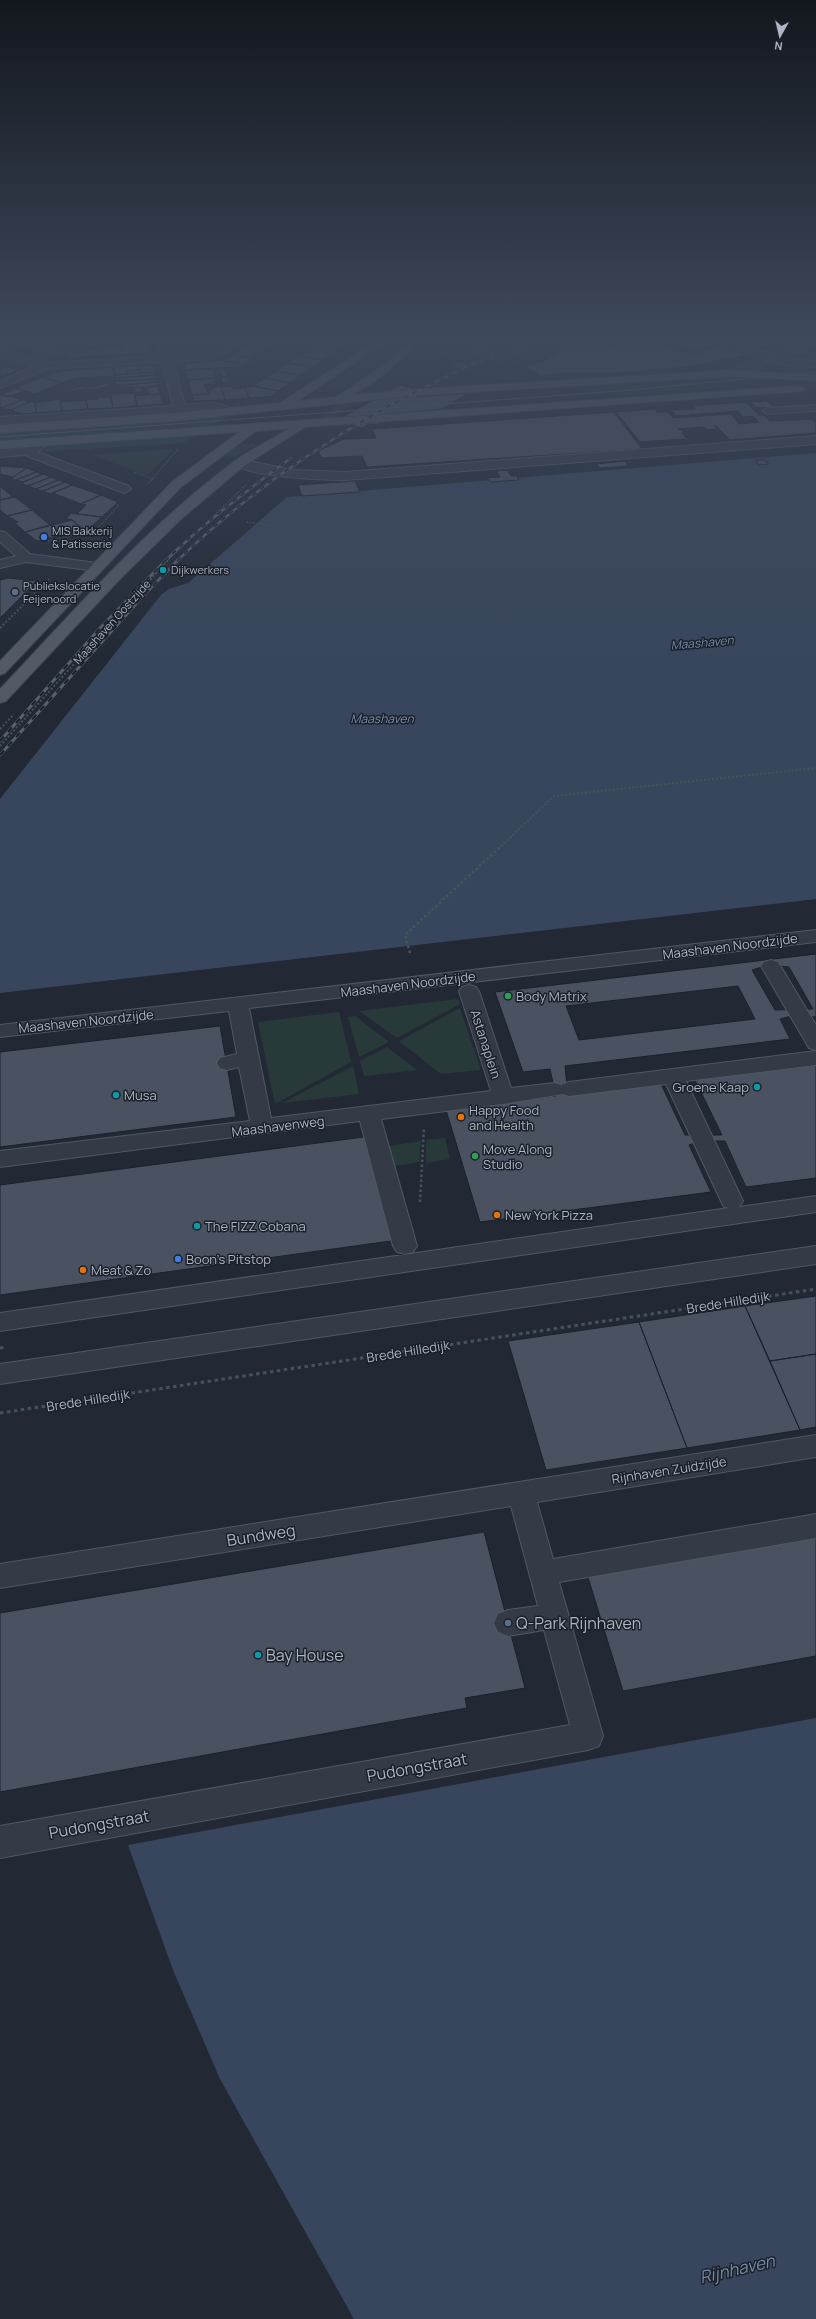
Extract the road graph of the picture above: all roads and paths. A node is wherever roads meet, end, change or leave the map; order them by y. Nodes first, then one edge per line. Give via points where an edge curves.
1 (38, 447) edge
2 (180, 447) dead end
3 (226, 447) edge
4 (266, 447) edge
5 (722, 447) edge
6 (30, 451) junction
7 (0, 453) edge
8 (240, 463) junction
9 (260, 469) junction
10 (148, 484) dead end
11 (125, 495) joint
12 (247, 522) dead end
13 (279, 527) dead end
14 (0, 535) edge
15 (43, 542) dead end
16 (26, 558) junction
17 (66, 562) junction
18 (0, 564) edge
19 (97, 567) junction
20 (0, 628) edge
21 (0, 670) edge
22 (0, 698) edge
23 (0, 746) edge
24 (816, 768) edge
25 (816, 936) edge
26 (410, 953) dead end
27 (769, 961) dead end
28 (469, 991) dead end
29 (238, 1004) junction
30 (0, 1031) edge
31 (816, 1043) edge
32 (816, 1058) edge
33 (248, 1059) junction
34 (226, 1062) dead end
35 (673, 1076) junction
36 (503, 1096) junction
37 (425, 1107) junction
38 (370, 1114) junction
39 (262, 1128) junction
40 (0, 1159) edge
41 (732, 1201) dead end
42 (816, 1204) edge
43 (420, 1209) dead end
44 (406, 1246) dead end
45 (816, 1255) edge
46 (816, 1289) edge
47 (0, 1322) edge
48 (0, 1374) edge
49 (0, 1413) edge
50 (816, 1446) edge
51 (521, 1494) junction
52 (816, 1526) edge
53 (543, 1573) junction
54 (0, 1576) edge
55 (555, 1616) junction
56 (508, 1623) dead end
57 (0, 1842) edge

1 - 6 street
2 - 10 path
3 - 19 main road via 177,484
4 - 8 main road
5 - 9 street via 345,476 299,475
6 - 7 street
6 - 11 street via 30,454
8 - 9 street
8 - 22 main road via 143,547
9 - 23 path, Maashaven Oostzijde via 190,537
11 - 15 path via 96,530
12 - 13 path
14 - 16 street
16 - 17 street
16 - 18 street
17 - 19 street
17 - 20 path
19 - 21 main road
24 - 26 path via 554,796 404,935
25 - 29 street, Maashaven Noordzijde
27 - 31 street
28 - 36 street, Astanaplein
29 - 30 street, Maashaven Noordzijde
29 - 33 street
32 - 35 street, Maashavenweg
33 - 34 street
33 - 39 street
35 - 36 street, Maashavenweg
35 - 41 street
36 - 37 street, Maashavenweg
37 - 38 street, Maashavenweg
37 - 43 path
38 - 39 street, Maashavenweg
38 - 44 street via 388,1190
39 - 40 street, Maashavenweg
42 - 47 street
45 - 48 street
46 - 49 path, Brede Hilledijk
50 - 51 street, Rijnhaven Zuidzijde
51 - 53 street, Pudongstraat
51 - 54 street, Bundweg
52 - 53 street
53 - 55 street, Pudongstraat
55 - 56 street
55 - 57 street, Pudongstraat via 588,1736

